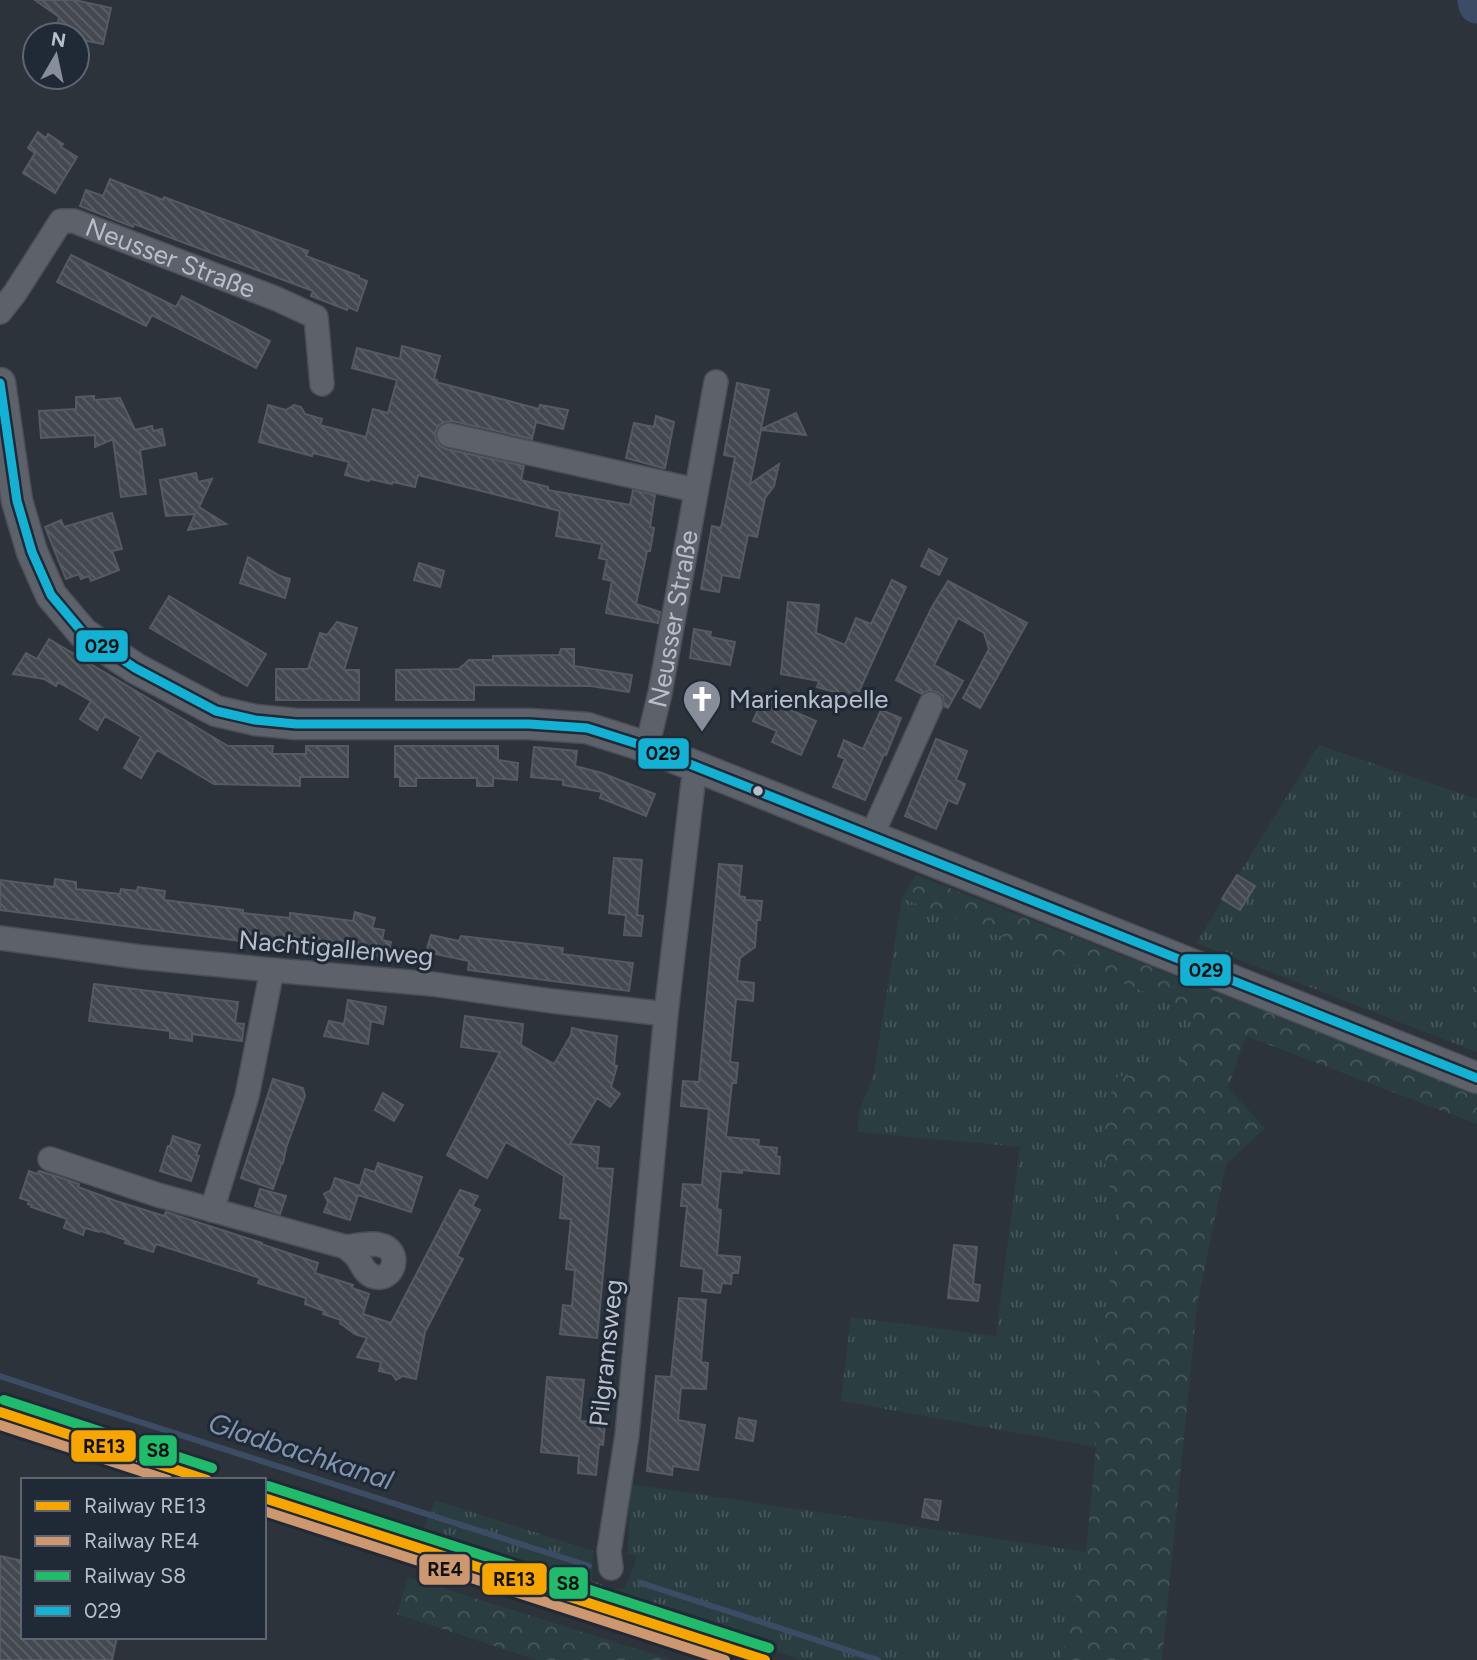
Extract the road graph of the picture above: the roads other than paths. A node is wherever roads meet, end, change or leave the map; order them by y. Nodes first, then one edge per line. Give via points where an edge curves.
1 (0, 312) edge
2 (716, 382) dead end
3 (0, 383) edge
4 (322, 384) dead end
5 (449, 435) dead end
6 (695, 490) junction
7 (8, 507) edge
8 (931, 704) dead end
9 (647, 747) junction
10 (699, 769) junction
11 (871, 837) junction
12 (0, 938) edge
13 (272, 970) junction
14 (666, 1014) junction
15 (1477, 1078) edge
16 (50, 1159) dead end
17 (212, 1210) junction
18 (346, 1247) dead end
19 (611, 1567) dead end

1 - 4 street, Neusser Straße via 61,221 74,221 316,317
2 - 6 street, Neusser Straße
3 - 7 street, Neusser Straße
5 - 6 street
6 - 9 street, Neusser Straße
7 - 9 street, Neusser Straße via 51,595 83,633 135,668 216,711 296,724 529,724 587,729
8 - 11 street
9 - 10 street, Neusser Straße
10 - 11 street, Neusser Straße
10 - 14 street, Pilgramsweg
11 - 15 street, Neusser Straße
12 - 13 street, Nachtigallenweg
13 - 14 street, Nachtigallenweg via 432,984
13 - 17 street via 247,1096
14 - 19 street, Pilgramsweg via 626,1435 609,1551
16 - 17 street
17 - 18 street

